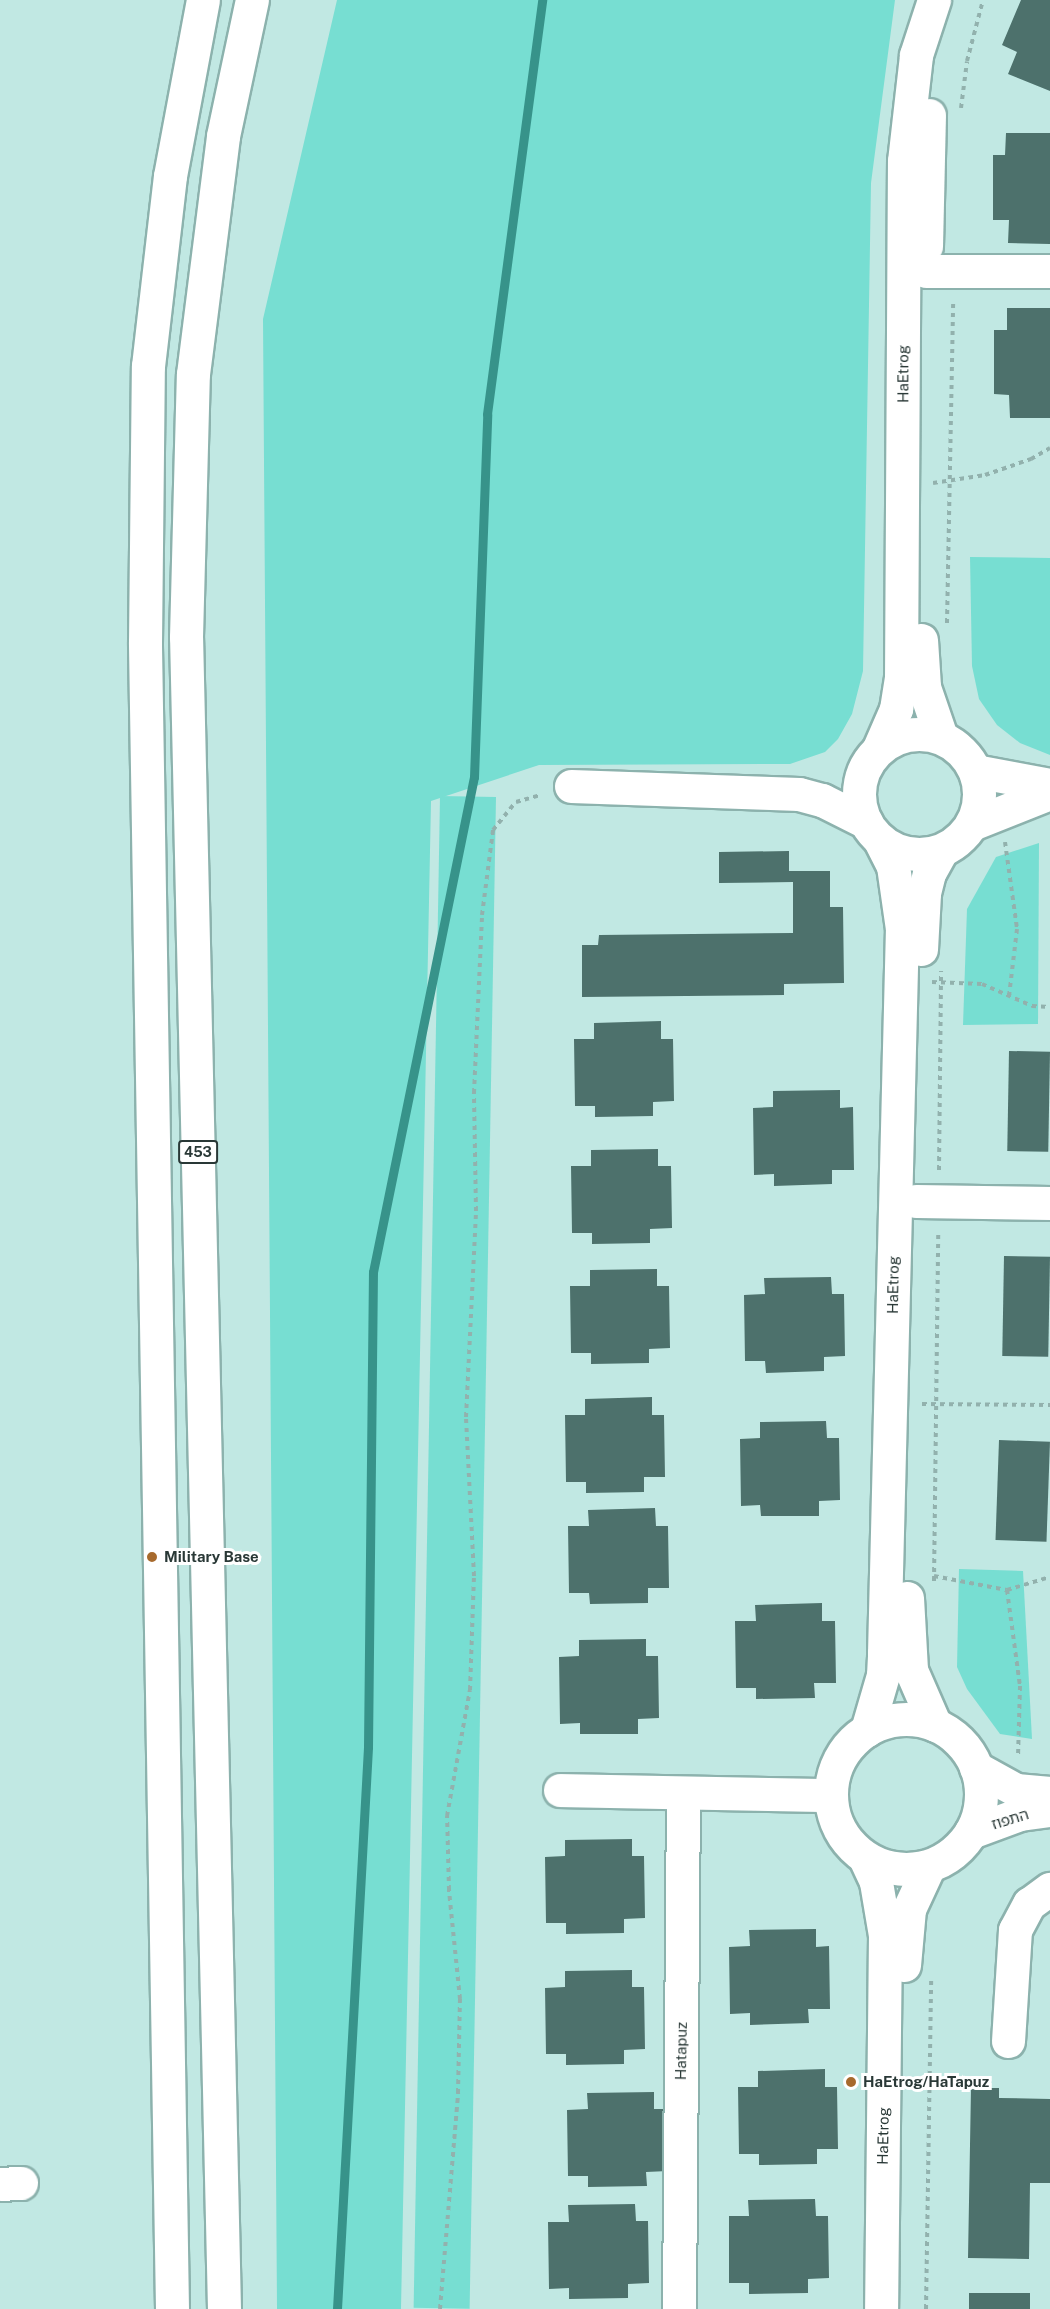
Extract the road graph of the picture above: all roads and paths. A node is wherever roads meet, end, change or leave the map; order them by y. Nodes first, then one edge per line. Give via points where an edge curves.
1 (203, 0) edge
2 (252, 0) edge
3 (934, 0) edge
4 (953, 0) edge
5 (983, 0) edge
6 (960, 115) dead end
7 (939, 271) junction
8 (1050, 271) edge
9 (1050, 448) edge
10 (937, 482) junction
11 (947, 634) dead end
12 (941, 737) junction
13 (873, 755) junction
14 (975, 771) junction
15 (1050, 785) edge
16 (571, 786) joint
17 (1050, 793) edge
18 (799, 794) junction
19 (1001, 811) junction
20 (972, 824) junction
21 (873, 832) junction
22 (942, 850) junction
23 (934, 974) junction
24 (1009, 996) junction
25 (1050, 1007) edge
26 (927, 1201) junction
27 (1050, 1203) edge
28 (924, 1404) junction
29 (1050, 1405) edge
30 (1050, 1577) edge
31 (926, 1578) junction
32 (1007, 1590) junction
33 (935, 1725) junction
34 (867, 1730) junction
35 (976, 1768) junction
36 (560, 1790) dead end
37 (1016, 1790) junction
38 (683, 1793) junction
39 (1050, 1793) edge
40 (831, 1795) junction
41 (1050, 1810) edge
42 (971, 1832) junction
43 (865, 1858) junction
44 (929, 1866) junction
45 (1050, 1889) edge
46 (931, 1978) dead end
47 (1008, 2041) dead end
48 (172, 2309) edge
49 (224, 2309) edge
50 (440, 2309) edge
51 (679, 2309) edge
52 (881, 2309) edge
53 (899, 2309) edge
54 (926, 2309) edge

1 - 48 street via 170,176 148,366 145,642
2 - 49 street, 453 via 223,136 193,374 186,637
3 - 13 street, HaEtrog via 916,55 904,161 901,679 896,709
4 - 7 street, HaEtrog via 941,34 928,134
5 - 6 path via 967,61
7 - 8 street
7 - 10 street, HaEtrog
7 - 10 path
9 - 10 path via 985,475
10 - 11 path
10 - 12 street, HaEtrog via 921,653 924,687
12 - 13 street via 910,734
12 - 14 street via 956,745
13 - 18 street via 847,779
13 - 21 street via 859,799
14 - 15 street
14 - 20 street via 980,798
16 - 18 street
16 - 50 path via 516,802 493,830 482,915 474,1093 476,1211 466,1417 474,1576 470,1690 447,1816 449,1890 460,1999 458,2093
17 - 19 street
18 - 21 street via 822,800
19 - 20 street
19 - 24 path via 1017,929
20 - 22 street via 958,841
21 - 22 street via 905,853
21 - 34 street, HaEtrog via 893,866 902,929 884,1653 883,1675
22 - 23 street, HaEtrog via 929,873 924,893
23 - 24 path via 982,984
23 - 26 street, HaEtrog
23 - 26 path
24 - 25 path via 1032,1006
26 - 27 street
26 - 28 street, HaEtrog
26 - 28 path
28 - 29 path
28 - 31 street, HaEtrog
28 - 31 path
30 - 32 path
31 - 32 path
31 - 33 street, HaEtrog via 911,1670
32 - 37 path via 1020,1686
33 - 34 street via 898,1719
33 - 35 street via 951,1734
34 - 40 street via 840,1758
35 - 37 street, התפוז
35 - 42 street via 980,1804
36 - 38 street
37 - 39 street, התפוז
38 - 40 street
38 - 51 street, Hatapuz
40 - 43 street via 840,1831
41 - 42 street, התפוז via 1020,1814
42 - 44 street via 946,1859
43 - 44 street via 897,1869
43 - 52 street, HaEtrog via 876,1882 885,1935
44 - 53 street, HaEtrog via 917,1886 905,1931
45 - 47 street via 1029,1904 1015,1930
46 - 54 path

